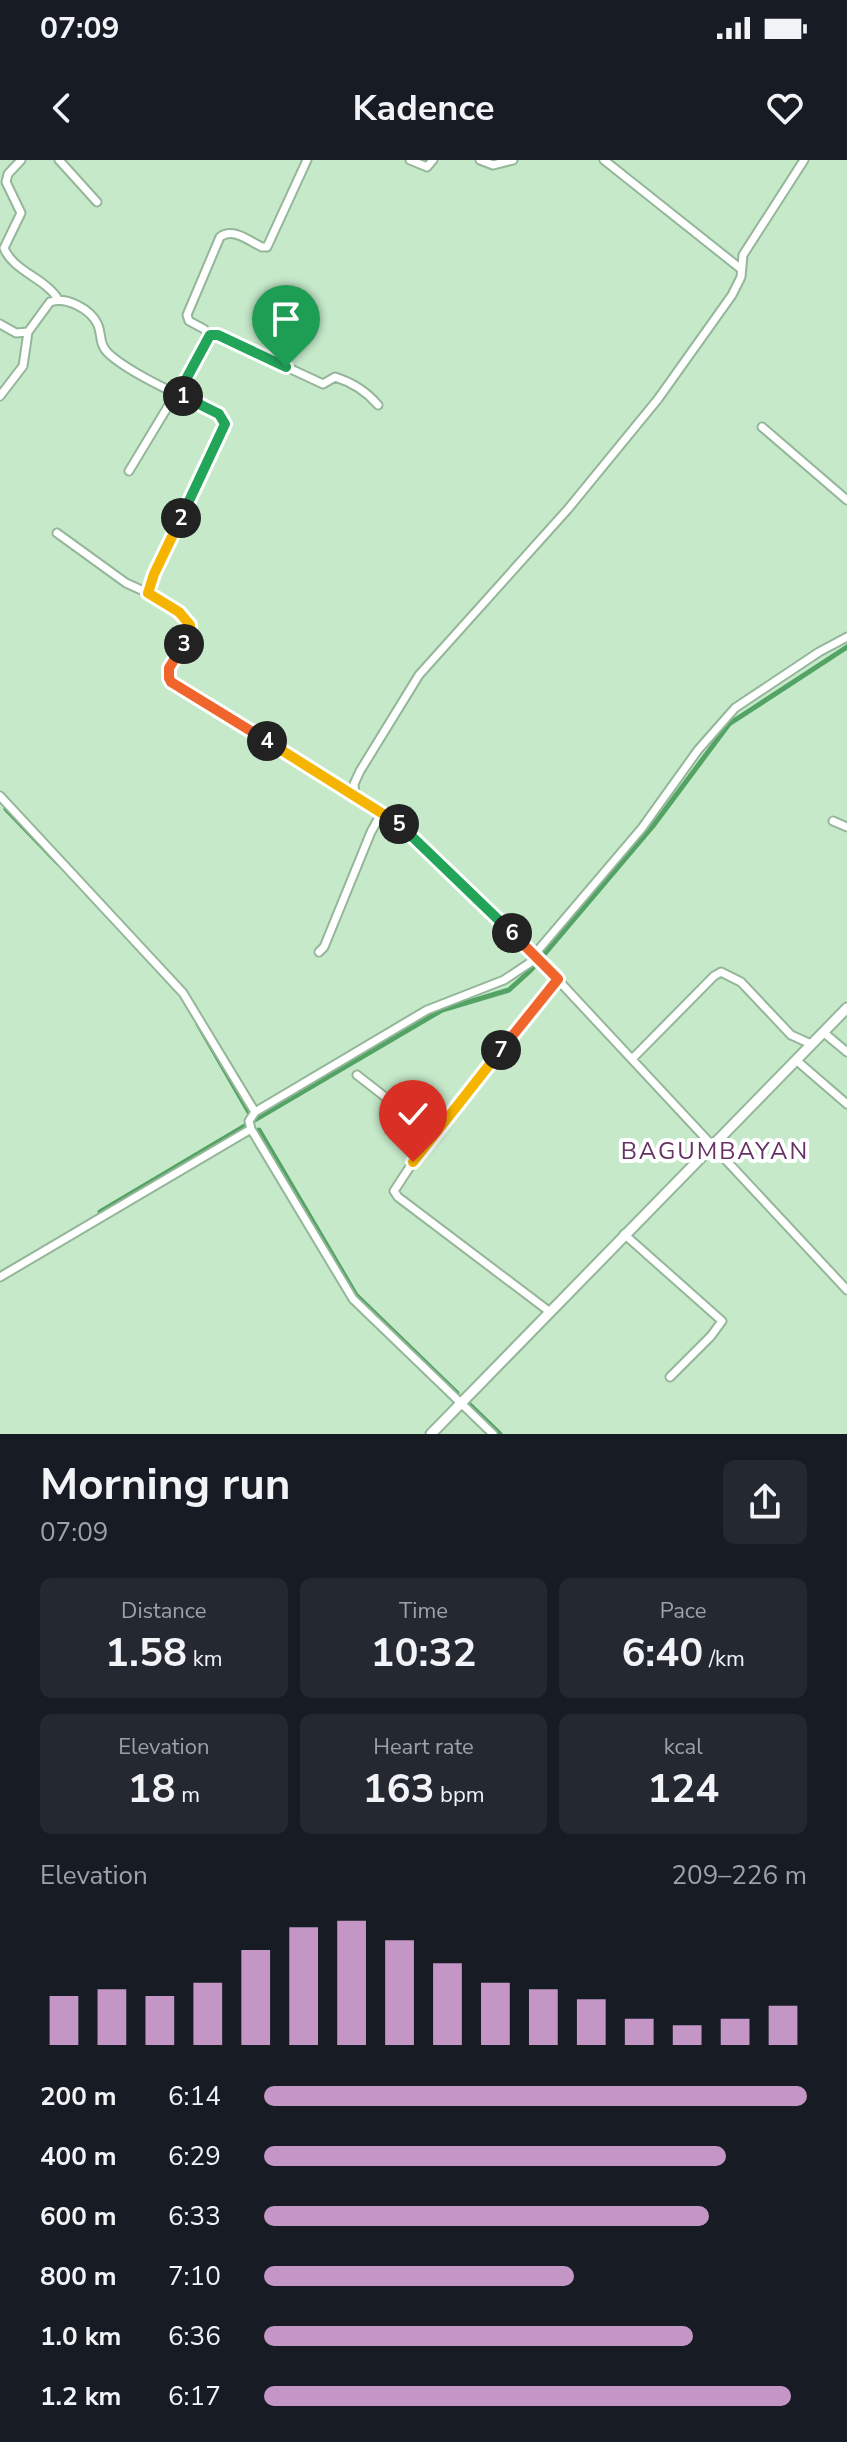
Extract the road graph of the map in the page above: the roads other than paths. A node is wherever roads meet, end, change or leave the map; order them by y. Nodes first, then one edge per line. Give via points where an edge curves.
1 (21, 160) edge
2 (59, 160) edge
3 (307, 160) edge
4 (410, 160) edge
5 (433, 160) edge
6 (480, 160) edge
7 (513, 160) edge
8 (604, 160) edge
9 (804, 160) edge
10 (97, 202) dead end
11 (741, 269) junction
12 (58, 299) junction
13 (0, 324) edge
14 (28, 332) junction
15 (208, 335) junction
16 (177, 393) junction
17 (0, 396) edge
18 (378, 405) dead end
19 (762, 427) dead end
20 (129, 471) dead end
21 (847, 500) edge
22 (57, 533) dead end
23 (148, 593) junction
24 (847, 637) edge
25 (354, 784) junction
26 (345, 789) junction
27 (355, 795) junction
28 (0, 796) edge
29 (382, 812) junction
30 (833, 821) dead end
31 (847, 827) edge
32 (319, 952) dead end
33 (536, 957) junction
34 (558, 979) junction
35 (847, 1008) edge
36 (823, 1032) junction
37 (811, 1044) junction
38 (847, 1052) edge
39 (633, 1058) junction
40 (796, 1060) junction
41 (357, 1075) dead end
42 (847, 1104) edge
43 (255, 1112) junction
44 (251, 1129) junction
45 (434, 1135) junction
46 (714, 1145) junction
47 (624, 1234) junction
48 (0, 1277) edge
49 (847, 1290) edge
50 (550, 1312) junction
51 (670, 1377) dead end
52 (461, 1403) junction
53 (431, 1434) edge
54 (493, 1434) edge

1 - 12 street via 7,178 21,213 4,248
2 - 10 street
3 - 15 street via 267,247 233,233 220,237 187,315
4 - 5 street via 427,167
6 - 7 street via 493,165
8 - 11 street
9 - 11 street via 743,255
11 - 25 street via 732,295 658,399 419,675
12 - 14 street
12 - 16 street via 90,315 108,353
13 - 14 street via 16,333
14 - 17 street via 23,366
15 - 16 street
15 - 18 street via 323,384 342,379
16 - 20 street
16 - 23 street via 219,414 225,426
19 - 21 street
22 - 23 street
23 - 26 street via 190,625 169,668 171,682
24 - 33 street via 735,708
25 - 26 street
25 - 27 street
26 - 27 street
27 - 29 street
28 - 43 street via 183,993
29 - 32 street
29 - 33 street
30 - 31 street
33 - 34 street
33 - 43 street via 504,980 427,1010
34 - 39 street
34 - 45 street
35 - 36 main road
36 - 37 main road
36 - 38 street
37 - 39 street via 791,1035 741,982 721,972
37 - 40 main road
39 - 46 street
40 - 42 street
40 - 46 main road
41 - 45 street
43 - 44 street
44 - 48 street
44 - 52 street via 353,1299
45 - 50 street via 394,1193
46 - 47 main road
46 - 49 street
47 - 50 main road
47 - 51 street via 722,1321
50 - 52 main road
52 - 53 main road
52 - 54 street

